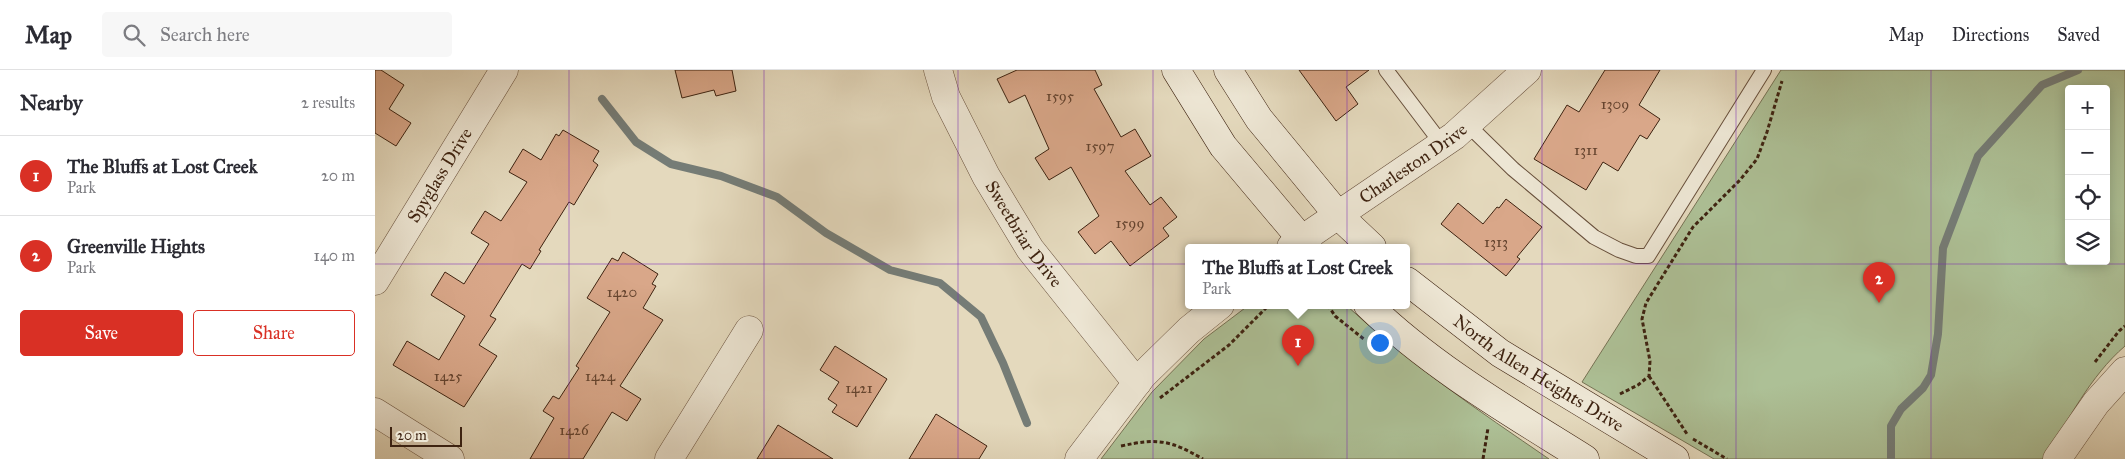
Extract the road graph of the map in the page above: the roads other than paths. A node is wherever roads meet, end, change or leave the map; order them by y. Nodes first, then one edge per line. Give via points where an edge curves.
1 (504, 70) edge
2 (938, 70) edge
3 (1176, 70) edge
4 (1228, 70) edge
5 (1386, 70) edge
6 (1527, 70) edge
7 (1764, 70) edge
8 (1467, 124) junction
9 (1442, 144) junction
10 (1338, 215) junction
11 (1299, 244) edge
12 (1301, 244) edge
13 (1369, 244) edge
14 (375, 281) edge
15 (1410, 283) edge
16 (1215, 309) edge
17 (1372, 309) edge
18 (749, 330) dead end
19 (2125, 371) edge
20 (1137, 383) junction
21 (375, 412) edge
22 (2067, 455) edge
23 (450, 459) edge
24 (669, 459) edge
25 (1079, 459) edge
26 (1585, 459) edge
27 (1675, 459) edge

1 - 14 street, Spyglass Drive
2 - 20 street, Sweetbriar Drive via 946,97 986,176 1030,249
3 - 11 street via 1223,146
4 - 10 street via 1259,119
5 - 9 lane
6 - 8 street, Charleston Drive
7 - 8 lane via 1648,256 1636,256 1594,237 1513,169
8 - 9 street, Charleston Drive
9 - 10 street, Charleston Drive
10 - 12 street, Charleston Drive
10 - 13 street
15 - 27 street, North Allen Heights Drive via 1500,353
16 - 20 street via 1189,330
17 - 26 street via 1469,386
18 - 24 street
19 - 22 street via 2096,403
20 - 25 street
21 - 23 street

